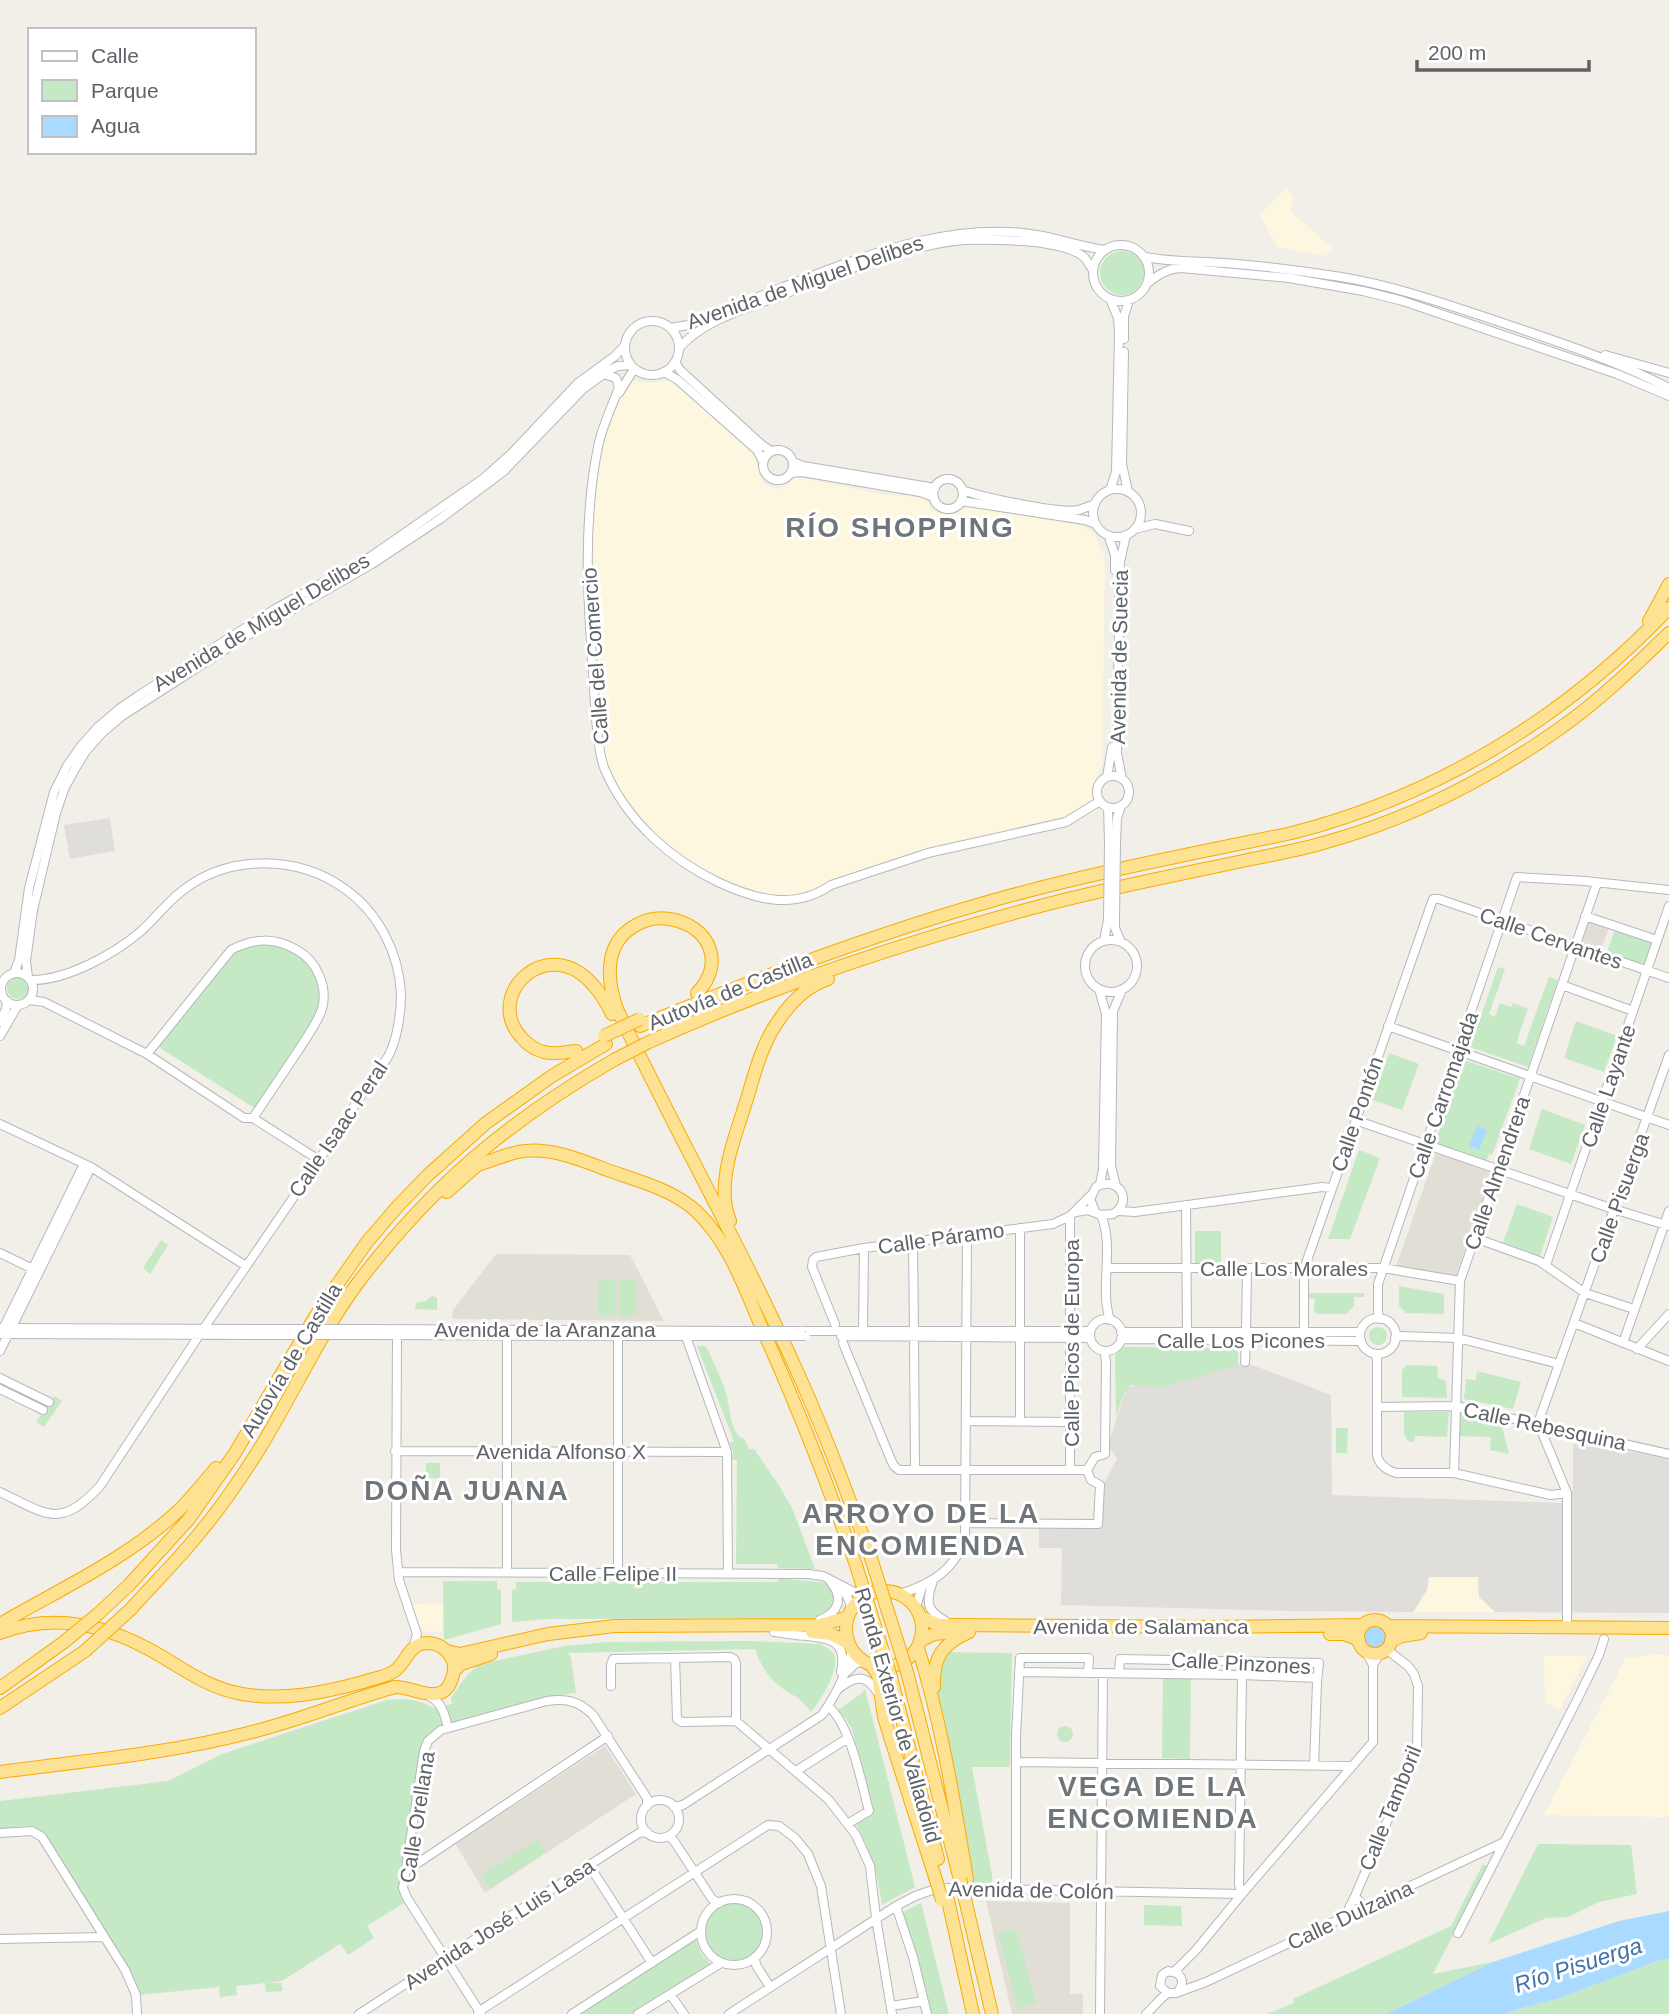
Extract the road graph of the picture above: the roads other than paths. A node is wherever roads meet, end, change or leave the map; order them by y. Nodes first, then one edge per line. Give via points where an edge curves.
1 (1105, 250) junction
2 (1145, 257) junction
3 (1093, 270) junction
4 (1148, 283) junction
5 (1110, 299) junction
6 (1129, 300) junction
7 (670, 328) junction
8 (625, 345) junction
9 (679, 348) junction
10 (1585, 351) junction
11 (1608, 360) junction
12 (675, 362) junction
13 (632, 367) junction
14 (664, 372) junction
15 (603, 374) junction
16 (1669, 375) edge
17 (1669, 388) edge
18 (1669, 396) edge
19 (615, 400) junction
20 (771, 451) junction
21 (763, 461) junction
22 (793, 462) junction
23 (792, 473) junction
24 (1110, 489) junction
25 (962, 490) junction
26 (1128, 491) junction
27 (934, 492) junction
28 (961, 501) junction
29 (1095, 504) junction
30 (1141, 513) junction
31 (1096, 524) junction
32 (1156, 524) junction
33 (1135, 529) junction
34 (1189, 531) dead end
35 (1108, 535) junction
36 (1126, 535) junction
37 (1669, 584) edge
38 (1669, 608) edge
39 (1669, 633) edge
40 (1669, 642) edge
41 (1618, 658) junction
42 (1627, 674) junction
43 (1107, 777) junction
44 (1122, 779) junction
45 (1100, 801) junction
46 (1121, 806) junction
47 (1108, 807) junction
48 (1113, 843) junction
49 (1597, 883) junction
50 (1669, 890) edge
51 (1098, 891) junction
52 (1433, 899) joint
53 (990, 901) junction
54 (1669, 906) edge
55 (1586, 916) junction
56 (1112, 919) junction
57 (1503, 921) junction
58 (1657, 940) junction
59 (1104, 941) junction
60 (1121, 942) junction
61 (1576, 946) junction
62 (1648, 971) junction
63 (14, 973) junction
64 (1669, 978) edge
65 (815, 983) junction
66 (1562, 985) junction
67 (31, 987) junction
68 (1099, 989) junction
69 (1122, 990) junction
70 (2, 993) edge
71 (697, 993) junction
72 (18, 1005) junction
73 (1633, 1011) junction
74 (0, 1022) edge
75 (640, 1023) junction
76 (1388, 1027) junction
77 (0, 1036) edge
78 (605, 1040) junction
79 (648, 1047) junction
80 (1458, 1050) junction
81 (576, 1051) junction
82 (147, 1054) junction
83 (1669, 1055) edge
84 (615, 1064) junction
85 (1531, 1076) junction
86 (1603, 1102) junction
87 (1647, 1117) junction
88 (253, 1118) junction
89 (1355, 1120) junction
90 (0, 1124) edge
91 (1669, 1125) edge
92 (1426, 1144) junction
93 (319, 1160) junction
94 (478, 1165) junction
95 (88, 1166) junction
96 (1499, 1170) junction
97 (428, 1175) junction
98 (1100, 1184) junction
99 (1116, 1186) junction
100 (1332, 1188) junction
101 (1091, 1195) junction
102 (1571, 1195) junction
103 (1123, 1199) junction
104 (1186, 1205) junction
105 (1614, 1209) junction
106 (1669, 1211) edge
107 (1142, 1212) junction
108 (1098, 1213) junction
109 (1116, 1213) junction
110 (1073, 1214) junction
111 (1667, 1226) edge
112 (1020, 1228) junction
113 (1107, 1228) junction
114 (967, 1235) junction
115 (1475, 1238) junction
116 (913, 1242) junction
117 (864, 1248) junction
118 (0, 1253) edge
119 (1546, 1265) junction
120 (246, 1266) junction
121 (1107, 1268) junction
122 (1187, 1268) junction
123 (1383, 1268) junction
124 (736, 1269) junction
125 (1247, 1269) junction
126 (1304, 1269) junction
127 (36, 1270) junction
128 (754, 1279) junction
129 (1460, 1281) junction
130 (1585, 1293) junction
131 (1634, 1309) junction
132 (1669, 1314) edge
133 (1378, 1317) junction
134 (1106, 1320) junction
135 (1574, 1323) junction
136 (835, 1324) dead end
137 (4, 1331) edge
138 (202, 1331) junction
139 (863, 1331) junction
140 (397, 1332) junction
141 (684, 1332) junction
142 (1187, 1332) junction
143 (1304, 1333) junction
144 (805, 1334) junction
145 (914, 1334) junction
146 (966, 1334) junction
147 (1020, 1335) junction
148 (1071, 1335) junction
149 (1090, 1335) junction
150 (507, 1336) junction
151 (618, 1336) junction
152 (1121, 1336) junction
153 (1246, 1336) junction
154 (1360, 1336) junction
155 (1397, 1336) junction
156 (1458, 1338) junction
157 (843, 1343) dead end
158 (1623, 1343) junction
159 (1637, 1349) junction
160 (0, 1351) edge
161 (1107, 1354) junction
162 (1377, 1355) junction
163 (1245, 1362) dead end
164 (1669, 1362) edge
165 (1559, 1364) junction
166 (0, 1378) edge
167 (274, 1387) junction
168 (0, 1389) edge
169 (48, 1402) dead end
170 (1456, 1406) junction
171 (1377, 1407) junction
172 (43, 1410) dead end
173 (966, 1421) junction
174 (1020, 1422) junction
175 (1071, 1422) junction
176 (1538, 1423) junction
177 (259, 1449) junction
178 (396, 1451) junction
179 (619, 1451) junction
180 (507, 1452) junction
181 (727, 1452) junction
182 (1669, 1454) edge
183 (966, 1469) junction
184 (1070, 1469) junction
185 (915, 1470) junction
186 (1087, 1470) junction
187 (1454, 1473) junction
188 (0, 1492) edge
189 (1567, 1493) junction
190 (967, 1522) junction
191 (398, 1572) junction
192 (507, 1572) junction
193 (618, 1573) junction
194 (727, 1573) junction
195 (828, 1579) junction
196 (933, 1580) junction
197 (922, 1587) junction
198 (843, 1588) junction
199 (900, 1594) junction
200 (864, 1597) junction
201 (918, 1612) junction
202 (849, 1614) junction
203 (1567, 1622) dead end
204 (0, 1624) edge
205 (952, 1625) junction
206 (1363, 1625) junction
207 (1388, 1626) junction
208 (1669, 1628) edge
209 (774, 1629) junction
210 (969, 1632) junction
211 (0, 1633) edge
212 (417, 1634) junction
213 (1669, 1634) edge
214 (1604, 1639) dead end
215 (432, 1643) junction
216 (920, 1644) junction
217 (1362, 1645) junction
218 (850, 1647) junction
219 (413, 1648) junction
220 (1386, 1648) junction
221 (447, 1651) junction
222 (675, 1658) junction
223 (403, 1663) junction
224 (868, 1664) junction
225 (1373, 1665) junction
226 (454, 1671) junction
227 (1019, 1672) junction
228 (1088, 1673) junction
229 (1104, 1673) junction
230 (1119, 1673) junction
231 (843, 1675) junction
232 (1242, 1675) junction
233 (1317, 1678) junction
234 (611, 1686) dead end
235 (0, 1688) edge
236 (411, 1688) junction
237 (446, 1688) junction
238 (836, 1689) junction
239 (428, 1695) junction
240 (881, 1698) junction
241 (934, 1704) junction
242 (828, 1706) junction
243 (0, 1708) edge
244 (736, 1721) junction
245 (449, 1724) junction
246 (608, 1736) junction
247 (848, 1738) junction
248 (769, 1750) junction
249 (1016, 1762) junction
250 (1104, 1764) junction
251 (1240, 1765) junction
252 (1314, 1766) junction
253 (1350, 1766) junction
254 (796, 1771) junction
255 (0, 1772) edge
256 (649, 1802) junction
257 (678, 1809) junction
258 (849, 1823) junction
259 (643, 1830) junction
260 (0, 1833) edge
261 (672, 1837) junction
262 (1504, 1842) junction
263 (589, 1866) junction
264 (406, 1871) junction
265 (694, 1873) junction
266 (964, 1879) junction
267 (940, 1880) junction
268 (1016, 1889) junction
269 (1102, 1891) junction
270 (1241, 1894) junction
271 (1355, 1896) junction
272 (715, 1903) junction
273 (896, 1906) junction
274 (1365, 1908) junction
275 (1351, 1914) junction
276 (876, 1918) junction
277 (623, 1919) junction
278 (1458, 1933) dead end
279 (699, 1935) junction
280 (104, 1937) junction
281 (0, 1939) edge
282 (830, 1948) junction
283 (445, 1958) junction
284 (754, 1961) junction
285 (652, 1963) junction
286 (721, 1963) junction
287 (1179, 1975) junction
288 (1195, 1985) junction
289 (1160, 1986) junction
290 (770, 1987) junction
291 (1179, 1990) junction
292 (1168, 1993) junction
293 (670, 1994) junction
294 (1158, 2000) junction
295 (924, 2001) junction
296 (374, 2004) junction
297 (892, 2010) edge
298 (479, 2013) edge
299 (137, 2014) edge
300 (359, 2014) edge
301 (381, 2014) edge
302 (572, 2014) edge
303 (638, 2014) edge
304 (684, 2014) edge
305 (729, 2014) edge
306 (841, 2014) edge
307 (927, 2014) edge
308 (973, 2014) edge
309 (992, 2014) edge
310 (1100, 2014) edge
311 (1146, 2014) edge

1 - 2 street via 1129,246
1 - 3 street
1 - 7 street, Avenida de Miguel Delibes via 1012,232 935,237 862,258
2 - 4 street
2 - 10 street via 1285,269 1377,284
3 - 5 street via 1099,290
3 - 9 street, Avenida de Miguel Delibes via 1083,256 1070,249 1035,242 995,239 937,244 864,265 746,309 700,329
4 - 6 street
4 - 18 street via 1169,269 1181,268 1363,290 1605,369
5 - 6 street
5 - 24 street via 1119,333 1116,472
6 - 26 street via 1124,316 1122,464
7 - 8 street via 652,321 642,323 628,335
7 - 9 street
8 - 13 street
8 - 63 street, Avenida de Miguel Delibes via 578,383 484,478 370,557 275,609 138,696 98,727 67,766 54,792 29,888
9 - 12 street
10 - 11 street
10 - 16 street
11 - 16 street
11 - 17 street
12 - 14 street
12 - 20 street
13 - 14 street via 643,374
13 - 15 street, Avenida de Miguel Delibes via 618,366
13 - 19 street, Calle del Comercio
14 - 21 street via 757,450
15 - 19 street via 618,381
15 - 67 street, Avenida de Miguel Delibes via 489,484 372,564 248,635 102,733 75,769 58,805 33,910 26,961
19 - 45 street, Calle del Comercio via 603,428 591,492 589,614 598,734 603,767 619,796 672,855 733,889 784,901 907,859 1066,822
20 - 21 street
20 - 22 street via 787,453
21 - 23 street via 769,477 782,480
22 - 23 street
22 - 27 street
23 - 27 street
24 - 26 street
24 - 29 street
25 - 27 street via 957,482 947,480 938,483
25 - 28 street
25 - 29 street via 1061,510
26 - 30 street via 1138,500
27 - 28 street via 937,504 945,509
28 - 31 street
29 - 31 street
30 - 32 street
30 - 33 street
31 - 35 street
32 - 33 street
32 - 34 street
33 - 36 street
35 - 36 street
35 - 43 street, Avenida de Suecia via 1115,555 1112,753
36 - 44 street, Avenida de Suecia via 1120,562 1117,753
37 - 41 highway via 1650,620
38 - 41 highway, Autovía de Castilla
39 - 42 highway, Autovía de Castilla
40 - 42 highway
41 - 53 highway, Autovía de Castilla via 1509,741 1396,799 1311,828
42 - 51 highway, Autovía de Castilla via 1561,728 1519,755 1399,817 1324,843
43 - 44 street
43 - 45 street via 1098,788
44 - 46 street via 1129,793
45 - 47 street
46 - 47 street
46 - 48 street
47 - 48 street
48 - 56 street, bridge
49 - 50 street
49 - 55 street, Calle Almendrera
49 - 57 street, Calle Carromajada via 1517,877
51 - 65 highway
51 - 79 highway, Autovía de Castilla via 869,956 766,993
52 - 57 street, Calle Cervantes
52 - 76 street, Calle Pontón
53 - 71 highway via 857,935
53 - 75 highway, Autovía de Castilla via 867,939
54 - 58 street, Calle Layante
55 - 58 street
55 - 61 street, Calle Almendrera
56 - 59 street
56 - 60 street
57 - 61 street, Calle Cervantes
57 - 80 street, Calle Carromajada
58 - 62 street, Calle Layante
59 - 60 street
59 - 68 street via 1092,948 1086,960 1089,980
60 - 69 street via 1132,952 1137,966 1133,980
61 - 62 street, Calle Cervantes
61 - 66 street, Calle Almendrera
62 - 64 street, Calle Cervantes
62 - 73 street, Calle Layante
63 - 67 street via 20,973
63 - 70 street via 5,978
65 - 79 highway
65 - 128 highway via 770,1035 728,1163 728,1216
66 - 73 street
66 - 85 street, Calle Almendrera
67 - 72 street
67 - 82 street via 44,1002
67 - 93 street, Calle Isaac Peral via 76,970 125,943 184,889 216,872 277,863 338,884 365,906 387,939 398,975 400,1011 383,1065
68 - 69 street
68 - 98 street via 1106,1014
69 - 99 street via 1113,1011 1111,1166
70 - 72 street
70 - 74 street via 6,1009
71 - 75 highway
71 - 128 highway via 709,979 713,962 707,943 690,926 651,919 631,928 616,943 609,973 617,1009
72 - 77 street
73 - 86 street, Calle Layante
75 - 78 highway, Autovía de Castilla
76 - 80 street
76 - 89 street, Calle Pontón
78 - 81 highway
78 - 97 highway, Autovía de Castilla via 486,1123
79 - 84 highway, Autovía de Castilla, bridge
80 - 85 street
80 - 92 street, Calle Carromajada
81 - 97 highway via 486,1116
81 - 124 highway via 545,1052 529,1045 517,1032 511,1001 517,984 530,971 552,964 570,968 605,1000
82 - 88 street via 244,1118
82 - 88 street via 231,950 265,940 298,950 317,970 323,989 322,1009
83 - 87 street, Calle Pisuerga
84 - 94 highway via 523,1127
84 - 177 highway, Autovía de Castilla via 560,1092 497,1137 413,1215 355,1287
85 - 86 street
85 - 96 street, Calle Almendrera
86 - 87 street
86 - 102 street, Calle Layante
87 - 91 street
87 - 105 street, Calle Pisuerga
88 - 93 street
89 - 92 street
89 - 100 street, Calle Pontón
90 - 95 street
92 - 96 street
92 - 123 street, Calle Carromajada
93 - 120 street, Calle Isaac Peral
94 - 124 highway via 519,1152 553,1153 652,1186 688,1204 704,1219
94 - 177 highway via 417,1222 362,1289
95 - 120 street
95 - 127 street
96 - 102 street
96 - 115 street, Calle Almendrera
97 - 167 highway, Autovía de Castilla via 342,1275
98 - 99 street
98 - 101 street
99 - 103 street
100 - 104 street
100 - 126 street, Calle Pontón
101 - 108 street
101 - 110 street
102 - 105 street
102 - 119 street, Calle Layante
103 - 107 street
103 - 109 street
104 - 107 street
104 - 122 street
105 - 111 street
105 - 130 street, Calle Pisuerga
106 - 111 street
107 - 109 street
108 - 109 street
108 - 110 street, Calle Páramo
108 - 113 street
109 - 113 street
110 - 112 street, Calle Páramo via 1053,1224
110 - 148 street, Calle Picos de Europa
111 - 131 street
112 - 114 street, Calle Páramo
112 - 147 street
113 - 121 street
114 - 116 street, Calle Páramo
114 - 146 street
115 - 119 street
115 - 129 street, Calle Almendrera
116 - 117 street, Calle Páramo
116 - 145 street
117 - 136 street, Calle Páramo via 813,1260
117 - 139 street
118 - 127 street
119 - 130 street
120 - 138 street, Calle Isaac Peral
121 - 122 street, Calle Los Morales
121 - 134 street
122 - 125 street, Calle Los Morales
122 - 142 street
123 - 126 street, Calle Los Morales
123 - 129 street, Calle Los Morales
123 - 133 street, Calle Carromajada
124 - 267 highway, Ronda Exterior de Valladolid, bridge via 808,1434 855,1562 891,1676
125 - 126 street, Calle Los Morales
125 - 153 street
126 - 143 street, Calle Pontón
127 - 137 street
128 - 266 highway, Ronda Exterior de Valladolid, bridge via 823,1430 871,1558
129 - 156 street, Calle Almendrera
130 - 131 street
130 - 135 street, Calle Pisuerga
131 - 158 street
132 - 159 street
133 - 154 street via 1367,1322
133 - 155 street via 1390,1324
134 - 149 street via 1093,1325
134 - 152 street via 1117,1324
135 - 158 street
135 - 165 street, Calle Pisuerga
137 - 138 street, Avenida de la Aranzana
137 - 160 street
138 - 140 street, Avenida de la Aranzana, bridge
138 - 188 street, Calle Isaac Peral via 100,1486 82,1504 50,1515
139 - 144 street, Avenida de la Aranzana
139 - 145 street, Avenida de la Aranzana
140 - 141 street, Avenida de la Aranzana
140 - 150 street, Avenida de la Aranzana
140 - 178 street
141 - 144 street, Avenida de la Aranzana, bridge
141 - 151 street, Avenida de la Aranzana
141 - 181 street
142 - 152 street, Calle Los Picones
142 - 153 street, Calle Los Picones
143 - 153 street, Calle Los Picones
143 - 154 street, Calle Los Picones
144 - 145 street, Avenida de la Aranzana
145 - 146 street, Avenida de la Aranzana
145 - 185 street
146 - 147 street, Avenida de la Aranzana
146 - 173 street
147 - 148 street, Avenida de la Aranzana
147 - 174 street
148 - 149 street, Avenida de la Aranzana
148 - 175 street, Calle Picos de Europa
149 - 161 street via 1094,1347
150 - 151 street, Avenida de la Aranzana
150 - 180 street
151 - 179 street
152 - 153 street, Calle Los Picones
152 - 161 street
153 - 154 street, Calle Los Picones
153 - 163 street
154 - 162 street via 1368,1351
155 - 156 street
155 - 162 street via 1391,1348
156 - 165 street
156 - 170 street, Calle Almendrera
157 - 185 street via 894,1466
158 - 159 street
159 - 164 street
161 - 186 street via 1105,1454 1095,1457
162 - 171 street
165 - 176 street, Calle Pisuerga
166 - 169 street
167 - 204 highway via 227,1455 177,1512 132,1549
167 - 235 highway, Autovía de Castilla, bridge via 189,1519 129,1585 64,1642
168 - 172 street
170 - 171 street, Calle Rebesquina
170 - 176 street, Calle Rebesquina
170 - 187 street, Calle Almendrera
171 - 187 street via 1377,1455 1382,1466 1396,1473
173 - 174 street
173 - 183 street
174 - 175 street
175 - 184 street, Calle Picos de Europa
176 - 182 street, Calle Rebesquina
176 - 189 street
177 - 243 highway, Autovía de Castilla, bridge via 202,1531 131,1609 85,1651
178 - 180 street, Avenida Alfonso X
178 - 191 street
179 - 180 street, Avenida Alfonso X
179 - 181 street, Avenida Alfonso X
179 - 193 street
180 - 192 street
181 - 194 street
183 - 184 street
183 - 185 street
183 - 190 street
184 - 186 street
186 - 190 street via 1091,1480 1100,1485 1098,1524
187 - 189 street via 1551,1495
189 - 203 street
190 - 196 street via 956,1558
191 - 192 street, Calle Felipe II
191 - 212 street
192 - 193 street, Calle Felipe II
193 - 194 street, Calle Felipe II
194 - 195 street, Calle Felipe II via 808,1574
195 - 198 street, Calle Felipe II
195 - 209 street via 838,1596 831,1615
196 - 197 street
196 - 205 street via 929,1607
197 - 199 street
197 - 201 street
198 - 200 street, Calle Felipe II
198 - 202 street
199 - 200 highway via 875,1592
199 - 201 highway
200 - 202 highway
201 - 205 highway, Avenida de Salamanca via 939,1625
201 - 216 highway via 923,1628
202 - 209 highway via 821,1625
202 - 218 highway
205 - 206 highway, Avenida de Salamanca
206 - 207 highway via 1379,1620
206 - 217 highway via 1359,1633
207 - 208 highway
207 - 220 highway via 1391,1632
209 - 218 highway via 831,1634
209 - 221 highway via 615,1626 548,1634 460,1654
209 - 226 highway via 579,1635 514,1647 461,1664
209 - 238 street via 833,1642 844,1658
210 - 216 highway, Avenida de Salamanca via 934,1634
210 - 217 highway, Avenida de Salamanca via 1344,1634
210 - 241 highway via 938,1657
211 - 223 highway via 48,1622 90,1625 143,1646 217,1688 264,1697 336,1689 385,1676
212 - 215 street
212 - 219 street
213 - 220 highway via 1413,1633
214 - 262 street
215 - 219 highway
215 - 221 highway
216 - 224 highway via 903,1663 883,1668
216 - 241 highway
217 - 220 highway via 1373,1654
217 - 225 street
218 - 224 highway
218 - 231 street
219 - 223 highway
220 - 225 street
220 - 271 street, Calle Tamboril via 1414,1674 1417,1752
221 - 226 highway
222 - 234 street via 613,1659
222 - 244 street via 677,1719
222 - 244 street via 734,1659
223 - 236 highway
224 - 231 street via 856,1663
224 - 240 highway via 878,1675
225 - 253 street via 1373,1742
226 - 237 highway
227 - 228 street
227 - 228 street via 1020,1658 1088,1658
227 - 249 street
228 - 229 street
229 - 230 street
229 - 250 street
230 - 232 street
230 - 233 street, Calle Pinzones via 1119,1659 1319,1663
231 - 238 street
232 - 233 street
232 - 251 street
233 - 252 street, Calle Pinzones
236 - 239 highway
236 - 255 highway via 391,1688 289,1722 200,1744
237 - 239 highway
237 - 245 street via 443,1703
238 - 240 street via 853,1679 864,1679
238 - 242 street
239 - 245 street via 436,1699
240 - 267 highway
241 - 266 highway via 956,1809
242 - 247 street
242 - 248 street via 822,1715
244 - 248 street
245 - 246 street via 559,1699 586,1707
245 - 264 street, Calle Orellana via 428,1741 424,1751
246 - 256 street
246 - 264 street
247 - 254 street
247 - 258 street via 869,1811
248 - 254 street
248 - 257 street
249 - 250 street
249 - 268 street
250 - 251 street
250 - 269 street
251 - 252 street
251 - 270 street
252 - 253 street
253 - 270 street
254 - 258 street
256 - 257 street via 667,1802
256 - 259 street
257 - 261 street via 678,1826
258 - 276 street via 870,1866
259 - 261 street via 653,1837
259 - 263 street, Avenida José Luis Lasa
260 - 280 street via 32,1831 42,1837
261 - 265 street
262 - 274 street, Calle Dulzaina
262 - 278 street
263 - 277 street
263 - 283 street, Avenida José Luis Lasa
264 - 283 street, Calle Orellana via 403,1888 407,1898
265 - 272 street
265 - 277 street
265 - 282 street via 768,1825 779,1826 808,1854 821,1886
266 - 309 highway, Ronda Exterior de Valladolid, bridge
267 - 308 highway, Ronda Exterior de Valladolid
268 - 269 street, Avenida de Colón
268 - 273 street, Avenida de Colón via 938,1888
269 - 270 street, Avenida de Colón
269 - 310 street
270 - 287 street
271 - 274 street, Calle Tamboril
271 - 275 street, Calle Tamboril
272 - 279 street
272 - 284 street via 748,1903 764,1919 765,1942
273 - 276 street, Avenida de Colón
273 - 295 street
274 - 275 street, Calle Dulzaina
275 - 288 street, Calle Dulzaina
276 - 282 street, Avenida de Colón
276 - 297 street
277 - 285 street
277 - 298 street
279 - 285 street
279 - 286 street via 712,1958
280 - 281 street
280 - 299 street via 136,1995
282 - 290 street, Avenida de Colón
282 - 306 street
283 - 296 street, Avenida José Luis Lasa
283 - 298 street, Calle Orellana
284 - 286 street
284 - 290 street
285 - 302 street
286 - 293 street
287 - 288 street
287 - 289 street via 1168,1971
287 - 291 street
288 - 291 street, Calle Dulzaina
289 - 292 street
289 - 294 street
290 - 305 street, Avenida de Colón
291 - 292 street
292 - 294 street
293 - 303 street
293 - 304 street
294 - 311 street
295 - 297 street
295 - 307 street
296 - 300 street, Avenida José Luis Lasa
296 - 301 street

